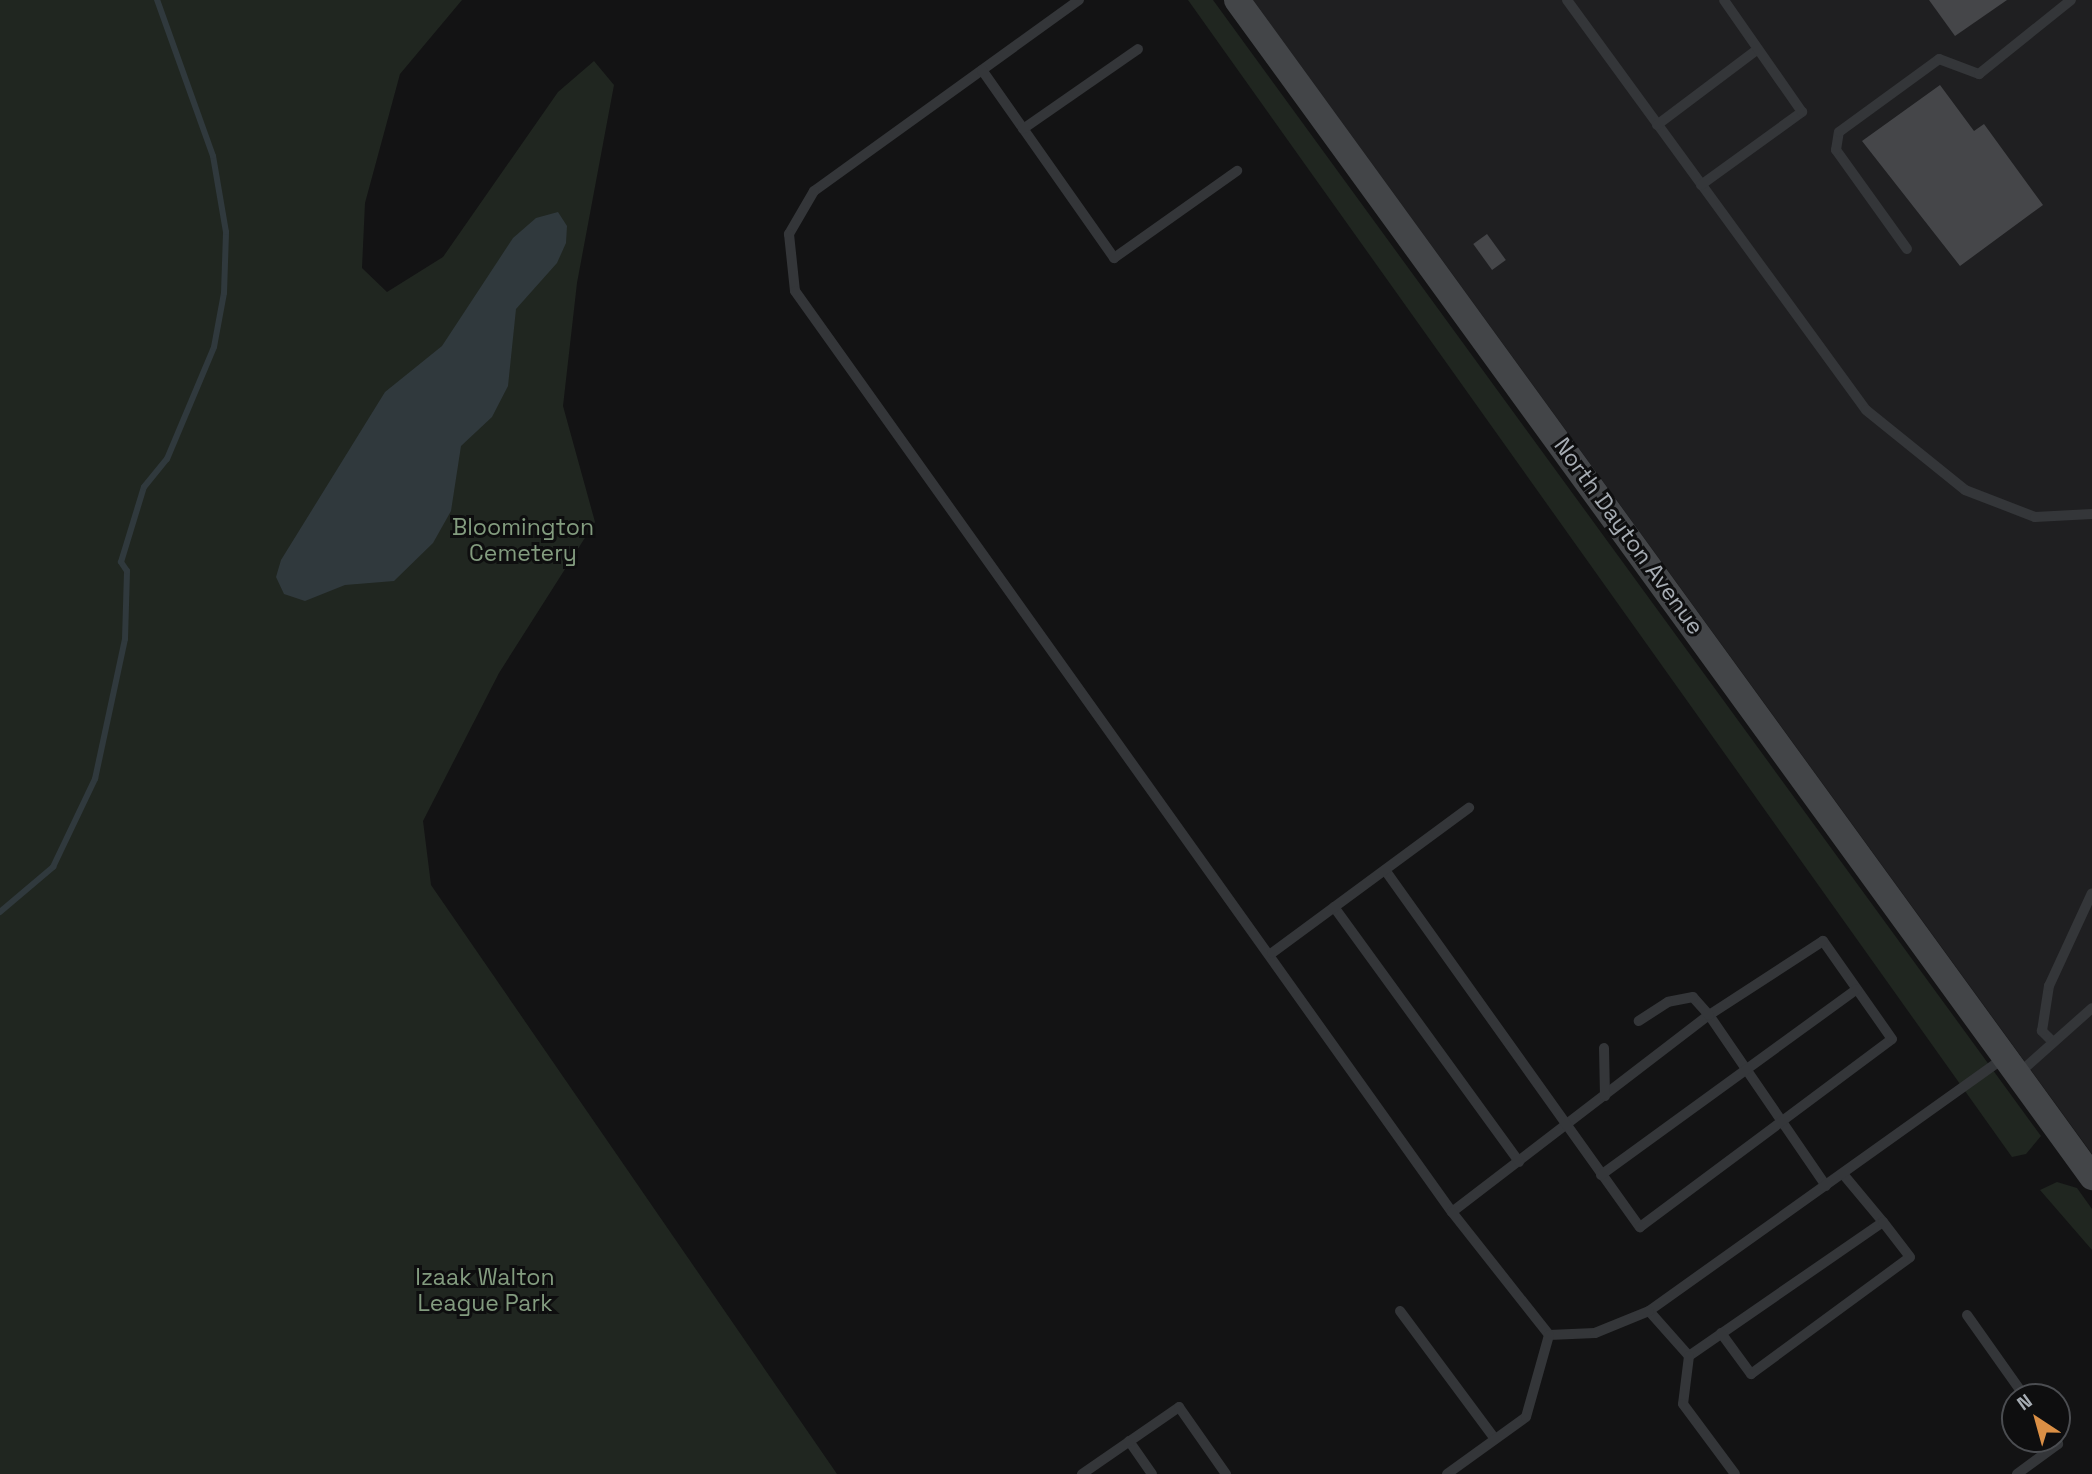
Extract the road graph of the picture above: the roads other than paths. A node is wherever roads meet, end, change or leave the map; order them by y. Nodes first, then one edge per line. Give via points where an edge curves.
1 (1079, 0) edge
2 (1237, 0) edge
3 (1567, 0) edge
4 (1724, 0) edge
5 (2071, 0) edge
6 (1138, 49) dead end
7 (1758, 49) junction
8 (982, 70) junction
9 (1657, 125) junction
10 (1023, 129) junction
11 (1237, 171) dead end
12 (1701, 185) junction
13 (1907, 249) dead end
14 (2092, 514) edge
15 (1469, 808) dead end
16 (1385, 870) junction
17 (2092, 892) edge
18 (1334, 907) junction
19 (1272, 953) junction
20 (1857, 989) junction
21 (2092, 1008) edge
22 (1709, 1016) junction
23 (1639, 1021) dead end
24 (2053, 1042) junction
25 (1604, 1048) dead end
26 (2013, 1065) junction
27 (1746, 1070) junction
28 (1605, 1096) junction
29 (1782, 1121) junction
30 (1564, 1127) junction
31 (1519, 1162) junction
32 (1843, 1174) junction
33 (1601, 1175) junction
34 (2092, 1177) edge
35 (1826, 1186) junction
36 (1452, 1212) junction
37 (1883, 1222) junction
38 (1401, 1311) dead end
39 (1649, 1311) junction
40 (1967, 1315) dead end
41 (1721, 1333) junction
42 (1549, 1335) junction
43 (1689, 1356) junction
44 (2015, 1383) edge
45 (1495, 1439) junction
46 (1129, 1441) junction
47 (2046, 1453) edge
48 (1082, 1474) edge
49 (1152, 1474) edge
50 (1226, 1474) edge
51 (1447, 1474) edge
52 (1735, 1474) edge
53 (2017, 1474) edge

1 - 8 lane
2 - 26 main road, North Dayton Avenue
3 - 9 lane
4 - 7 lane
5 - 13 lane via 1979,74 1939,59 1839,132 1836,150
6 - 10 lane
7 - 9 lane
7 - 12 lane via 1802,112
8 - 10 lane
8 - 19 lane via 814,191 789,234 795,291
9 - 12 lane
10 - 11 lane via 1114,258
12 - 14 lane via 1866,410 1920,459 1965,490 2035,517
15 - 16 lane
16 - 18 lane
16 - 30 lane
17 - 24 lane via 2049,986 2042,1031
18 - 19 lane
18 - 31 lane
19 - 36 lane
20 - 22 lane via 1823,941
20 - 27 lane
20 - 29 lane via 1892,1039
21 - 24 lane
22 - 23 lane via 1693,997 1668,1002
22 - 27 lane
22 - 28 lane
24 - 26 lane
25 - 28 lane
26 - 32 lane
26 - 34 main road, North Dayton Avenue
27 - 29 lane
27 - 33 lane
28 - 30 lane
29 - 33 lane via 1640,1227
29 - 35 lane
30 - 31 lane
30 - 33 lane
31 - 36 lane
32 - 35 lane
32 - 37 lane
35 - 39 lane
36 - 42 lane
37 - 41 lane
37 - 41 lane via 1910,1257 1751,1374
38 - 45 lane
39 - 42 lane via 1595,1333
39 - 43 lane
40 - 44 lane
41 - 43 lane
42 - 45 lane via 1526,1417
43 - 52 lane via 1683,1404
45 - 51 lane
46 - 48 lane
46 - 49 lane
46 - 50 lane via 1179,1407
47 - 53 lane

